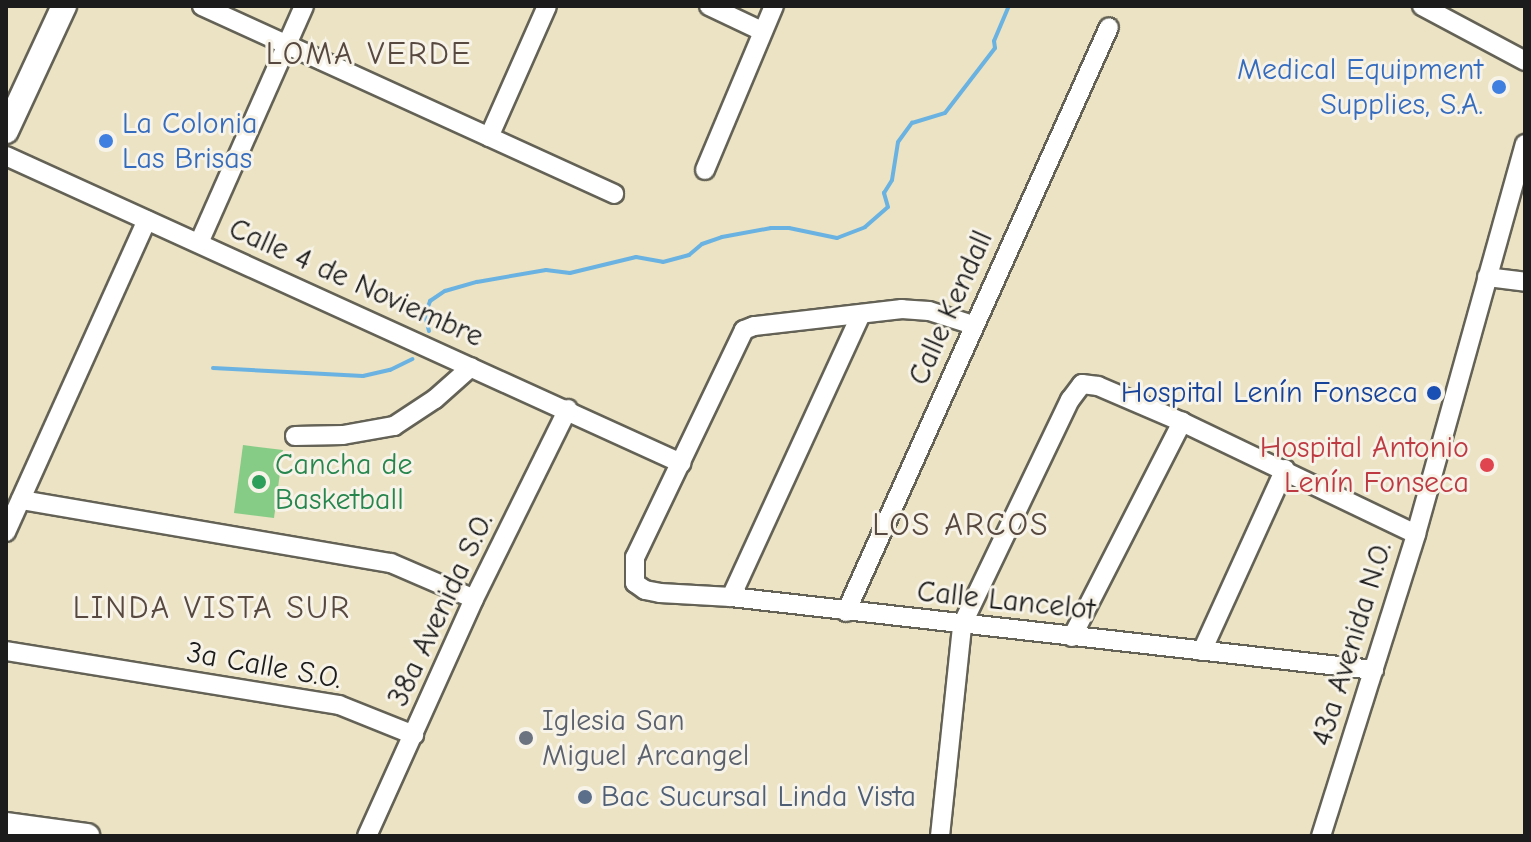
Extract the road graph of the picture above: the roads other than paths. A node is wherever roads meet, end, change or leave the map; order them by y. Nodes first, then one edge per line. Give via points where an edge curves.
1 (64, 6) edge
2 (202, 6) edge
3 (304, 6) edge
4 (547, 6) edge
5 (709, 6) edge
6 (774, 6) edge
7 (1422, 6) edge
8 (1109, 27) dead end
9 (762, 31) junction
10 (287, 47) junction
11 (1525, 61) edge
12 (6, 131) edge
13 (489, 137) junction
14 (1525, 144) edge
15 (6, 156) edge
16 (705, 170) dead end
17 (614, 194) dead end
18 (147, 220) junction
19 (199, 243) junction
20 (1487, 277) junction
21 (1525, 282) edge
22 (861, 314) junction
23 (973, 325) junction
24 (471, 367) junction
25 (568, 409) junction
26 (1182, 422) junction
27 (295, 436) dead end
28 (681, 463) junction
29 (1285, 469) junction
30 (21, 500) junction
31 (6, 532) edge
32 (1416, 534) junction
33 (731, 597) junction
34 (474, 599) junction
35 (846, 612) junction
36 (962, 625) junction
37 (1072, 637) junction
38 (6, 651) edge
39 (1202, 651) junction
40 (1374, 670) junction
41 (414, 735) junction
42 (6, 825) edge
43 (87, 836) edge
44 (367, 836) edge
45 (940, 836) edge
46 (1321, 836) edge

1 - 12 main road
2 - 10 street
3 - 10 street
4 - 13 street
5 - 9 street
6 - 9 street
7 - 11 street
8 - 23 street, Calle Kendall
9 - 16 street
10 - 13 street
10 - 19 street
13 - 17 street
14 - 20 street, 43a Avenida N.O.
15 - 18 street, Calle 4 de Noviembre
18 - 19 street, Calle 4 de Noviembre
18 - 30 street
19 - 24 street, Calle 4 de Noviembre
20 - 21 street
20 - 32 street, 43a Avenida N.O.
22 - 23 street via 929,311
22 - 28 street via 744,330
22 - 33 street
23 - 35 street, Calle Kendall
24 - 25 street, Calle 4 de Noviembre
24 - 27 street via 394,426
25 - 28 street, Calle 4 de Noviembre
25 - 34 street, 38a Avenida S.O.
26 - 29 street
26 - 36 street via 1082,384
26 - 37 street
28 - 33 street, Calle Lancelot via 635,557 635,583 660,593
29 - 32 street
29 - 39 street
30 - 31 street
30 - 34 street via 391,563
32 - 40 street, 43a Avenida N.O.
33 - 35 street, Calle Lancelot
34 - 41 street, 38a Avenida S.O.
35 - 36 street, Calle Lancelot
36 - 37 street, Calle Lancelot
36 - 45 street
37 - 39 street, Calle Lancelot
38 - 41 street, 3a Calle S.O. via 339,705
39 - 40 street, Calle Lancelot
40 - 46 street, 43a Avenida N.O.
41 - 44 street, 38a Avenida S.O.
42 - 43 main road

